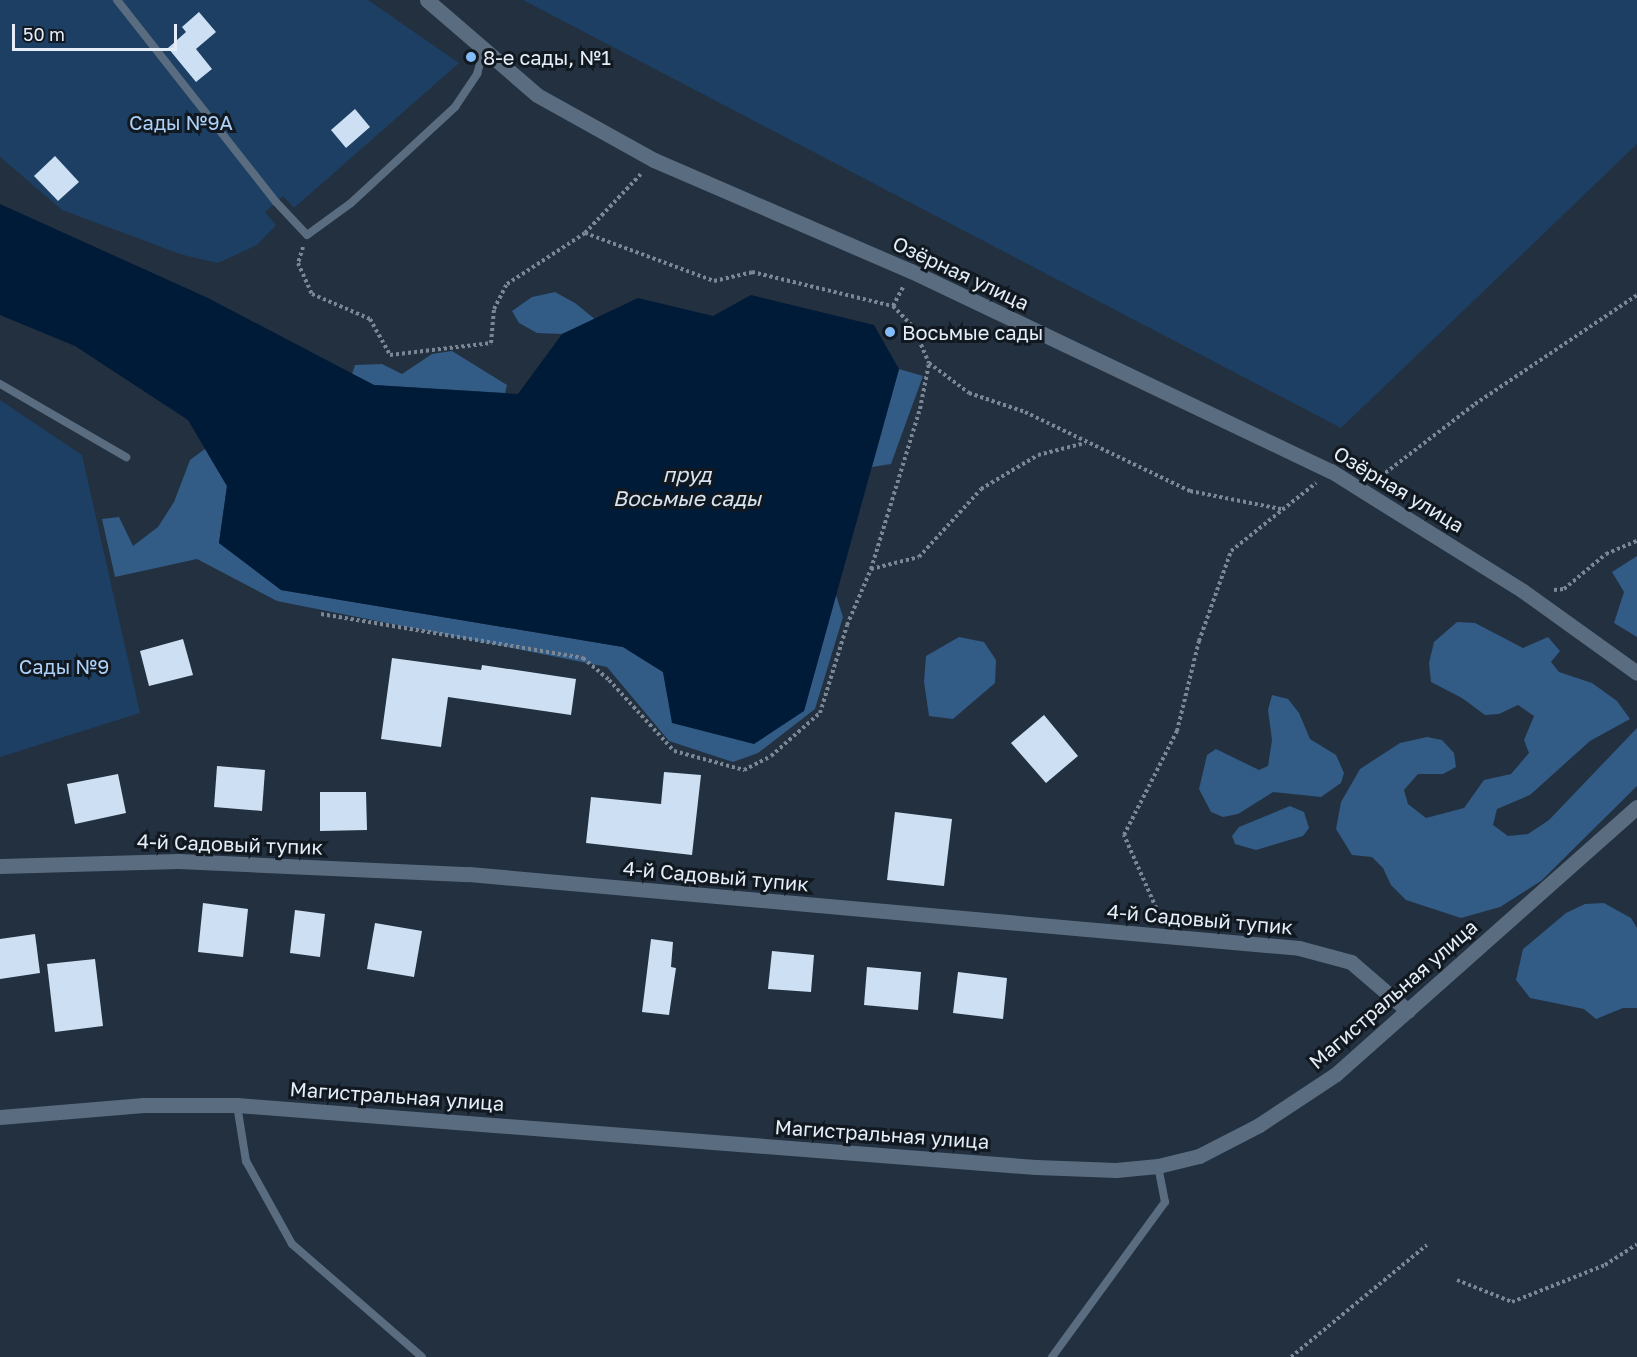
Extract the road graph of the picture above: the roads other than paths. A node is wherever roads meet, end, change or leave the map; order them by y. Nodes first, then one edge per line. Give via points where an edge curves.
1 (117, 0) edge
2 (427, 0) edge
3 (484, 49) junction
4 (0, 384) edge
5 (126, 457) dead end
6 (1637, 673) edge
7 (1637, 807) edge
8 (0, 866) edge
9 (1408, 1011) junction
10 (237, 1105) junction
11 (0, 1117) edge
12 (1158, 1166) junction
13 (422, 1357) edge
14 (1052, 1357) edge

1 - 3 lane via 276,202 307,235 351,203 455,107 477,74
2 - 3 street, Озёрная улица
3 - 6 street, Озёрная улица via 537,94 654,160 911,271 1331,471 1523,591
4 - 5 lane
7 - 9 street, Магистральная улица
8 - 9 street, 4-й Садовый тупик via 178,861 469,874 1299,948 1351,962
9 - 12 street, Магистральная улица via 1336,1074 1259,1125 1199,1156
10 - 11 street, Магистральная улица via 143,1105
10 - 12 street, Магистральная улица via 1036,1167 1116,1170
10 - 13 lane via 246,1161 292,1244
12 - 14 lane via 1165,1202

